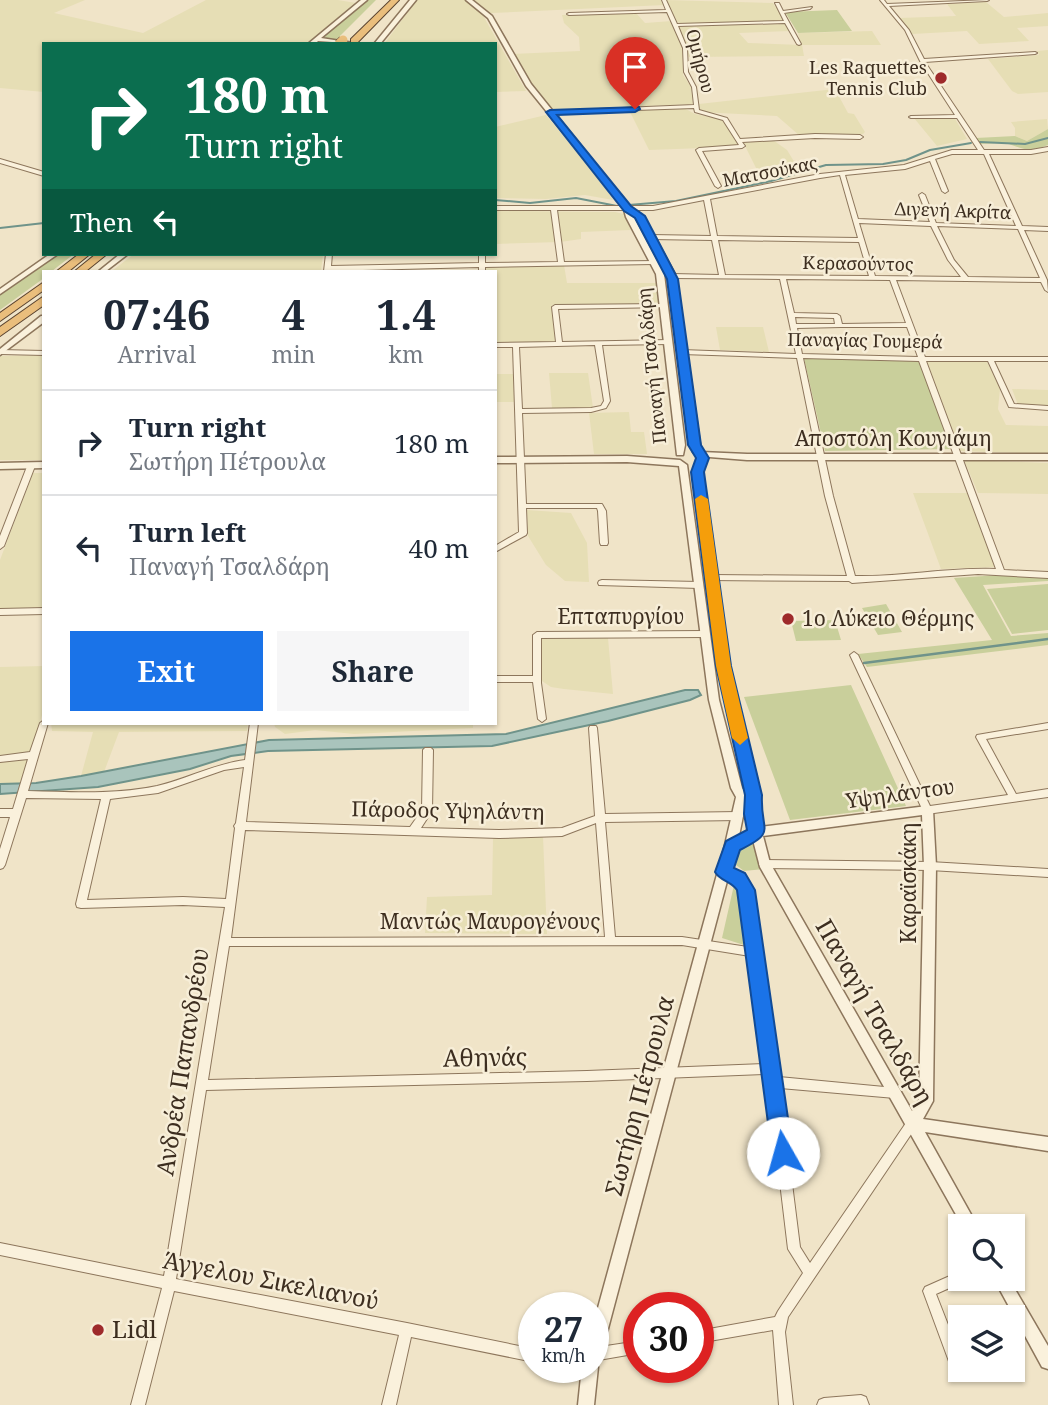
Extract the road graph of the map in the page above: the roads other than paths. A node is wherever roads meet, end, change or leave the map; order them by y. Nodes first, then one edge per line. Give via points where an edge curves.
1 (363, 0) edge
2 (395, 0) edge
3 (413, 0) edge
4 (469, 0) edge
5 (664, 0) edge
6 (881, 0) edge
7 (987, 0) edge
8 (385, 4) edge
9 (777, 4) dead end
10 (886, 5) junction
11 (810, 8) dead end
12 (403, 10) junction
13 (670, 11) junction
14 (782, 12) junction
15 (569, 14) dead end
16 (788, 22) junction
17 (676, 24) junction
18 (313, 41) edge
19 (349, 42) edge
20 (379, 42) edge
21 (799, 44) dead end
22 (1035, 53) dead end
23 (922, 61) junction
24 (696, 106) junction
25 (550, 112) junction
26 (957, 116) junction
27 (911, 117) dead end
28 (860, 136) dead end
29 (740, 141) junction
30 (1048, 149) edge
31 (984, 152) junction
32 (932, 158) junction
33 (0, 161) edge
34 (42, 173) edge
35 (842, 173) junction
36 (718, 186) dead end
37 (945, 191) dead end
38 (922, 195) dead end
39 (707, 199) junction
40 (625, 205) junction
41 (497, 208) edge
42 (554, 210) junction
43 (857, 221) junction
44 (934, 224) junction
45 (1020, 228) junction
46 (1048, 229) edge
47 (651, 237) junction
48 (715, 238) junction
49 (861, 240) junction
50 (51, 256) edge
51 (82, 256) edge
52 (100, 256) edge
53 (121, 256) edge
54 (654, 262) junction
55 (561, 264) junction
56 (482, 268) edge
57 (63, 270) edge
58 (81, 270) edge
59 (103, 270) edge
60 (327, 270) edge
61 (672, 276) junction
62 (722, 276) junction
63 (783, 277) junction
64 (872, 278) junction
65 (892, 278) junction
66 (966, 279) junction
67 (1044, 280) junction
68 (42, 286) edge
69 (1048, 290) edge
70 (0, 292) edge
71 (42, 300) edge
72 (665, 306) junction
73 (792, 315) junction
74 (0, 318) edge
75 (42, 320) edge
76 (909, 325) junction
77 (794, 326) junction
78 (839, 326) junction
79 (0, 332) edge
80 (669, 342) junction
81 (598, 343) junction
82 (559, 344) junction
83 (497, 345) edge
84 (516, 345) junction
85 (682, 352) junction
86 (1, 353) edge
87 (42, 353) edge
88 (800, 356) junction
89 (922, 359) junction
90 (990, 359) junction
91 (1048, 359) edge
92 (1048, 408) edge
93 (519, 411) junction
94 (957, 455) junction
95 (821, 456) junction
96 (699, 458) junction
97 (1046, 458) edge
98 (680, 459) junction
99 (497, 460) edge
100 (520, 460) junction
101 (0, 466) edge
102 (31, 466) junction
103 (42, 466) edge
104 (522, 506) junction
105 (604, 543) dead end
106 (0, 546) edge
107 (497, 549) edge
108 (1001, 572) junction
109 (1048, 575) edge
110 (712, 578) junction
111 (852, 579) junction
112 (602, 583) dead end
113 (699, 585) junction
114 (42, 611) edge
115 (0, 612) edge
116 (705, 634) junction
117 (854, 655) dead end
118 (497, 679) edge
119 (537, 679) junction
120 (542, 719) dead end
121 (43, 725) edge
122 (1048, 726) edge
123 (253, 728) edge
124 (593, 728) dead end
125 (428, 750) dead end
126 (34, 755) junction
127 (0, 759) edge
128 (247, 763) junction
129 (24, 789) junction
130 (1048, 793) edge
131 (106, 796) junction
132 (742, 797) junction
133 (1014, 798) junction
134 (928, 810) junction
135 (0, 813) edge
136 (16, 813) junction
137 (752, 814) junction
138 (738, 816) junction
139 (600, 818) junction
140 (239, 826) junction
141 (413, 831) junction
142 (757, 833) junction
143 (730, 849) junction
144 (764, 864) junction
145 (0, 865) edge
146 (930, 866) junction
147 (724, 872) junction
148 (1048, 873) edge
149 (229, 903) junction
150 (610, 940) junction
151 (705, 942) junction
152 (225, 943) junction
153 (755, 952) junction
154 (772, 1069) junction
155 (671, 1073) junction
156 (774, 1082) junction
157 (200, 1085) junction
158 (895, 1093) junction
159 (912, 1124) junction
160 (1048, 1144) edge
161 (964, 1214) edge
162 (0, 1249) edge
163 (811, 1272) junction
164 (948, 1283) edge
165 (169, 1285) junction
166 (1008, 1291) edge
167 (609, 1294) edge
168 (779, 1323) junction
169 (407, 1329) junction
170 (714, 1334) edge
171 (948, 1339) edge
172 (518, 1353) edge
173 (1048, 1362) edge
174 (588, 1383) edge
175 (138, 1405) edge
176 (389, 1405) edge
177 (586, 1405) edge
178 (786, 1405) edge
179 (824, 1405) edge
180 (862, 1405) edge

1 - 18 street
2 - 8 highway
3 - 12 street
4 - 25 street via 490,17 528,86
5 - 13 street, Ομήρου
6 - 10 street
7 - 10 street
8 - 12 street
8 - 19 highway
9 - 14 street
10 - 23 street via 907,30
11 - 14 street
12 - 20 street
13 - 15 street
13 - 17 street, Ομήρου
14 - 16 street
16 - 17 street
16 - 21 street
17 - 24 street, Ομήρου
18 - 19 street
22 - 23 street
23 - 26 street
24 - 25 street
24 - 29 street, Ομήρου via 699,113 725,119
25 - 40 street
26 - 27 street
26 - 31 street
28 - 29 street
29 - 36 street via 740,148 699,150
30 - 31 street, Ματσούκας
31 - 32 street, Ματσούκας via 952,152
31 - 45 street
32 - 35 street, Ματσούκας via 901,167
32 - 37 street
33 - 34 street
35 - 39 street, Ματσούκας
35 - 43 street
38 - 44 street
39 - 40 street, Ματσούκας via 653,208
39 - 48 street
40 - 42 street, Ματσούκας
40 - 47 street, Παναγή Τσαλδάρη via 640,216
40 - 54 street, Παναγή Τσαλδάρη
41 - 42 street, Ματσούκας
42 - 55 street
43 - 44 street, Διγενή Ακρίτα
43 - 49 street
44 - 45 street, Διγενή Ακρίτα
44 - 66 street via 953,266
45 - 46 street, Διγενή Ακρίτα
45 - 67 street
47 - 48 street
47 - 61 street, Παναγή Τσαλδάρη
48 - 49 street
48 - 62 street
49 - 64 street
50 - 70 street
51 - 57 highway
52 - 58 highway
53 - 59 street
54 - 55 street
54 - 72 street, Παναγή Τσαλδάρη
55 - 56 street
56 - 60 street
61 - 62 street, Κερασούντος
61 - 85 street, Παναγή Τσαλδάρη
62 - 63 street, Κερασούντος
63 - 64 street, Κερασούντος
63 - 73 street
64 - 65 street, Κερασούντος
65 - 66 street, Κερασούντος
65 - 76 street
66 - 67 street, Κερασούντος
67 - 69 street
68 - 74 highway
71 - 79 highway
72 - 80 street, Παναγή Τσαλδάρη
72 - 82 street via 555,307
73 - 77 street
73 - 78 street via 837,316
75 - 86 street
76 - 78 street
76 - 89 street
77 - 78 street
77 - 88 street
80 - 81 street
80 - 98 street, Παναγή Τσαλδάρη
81 - 82 street
81 - 93 street via 607,401 604,407
82 - 84 street
83 - 84 street
84 - 93 street
85 - 88 street, Παναγίας Γουμερά
85 - 96 street, Παναγή Τσαλδάρη
86 - 87 street
88 - 89 street, Παναγίας Γουμερά
88 - 95 street
89 - 90 street, Παναγίας Γουμερά
89 - 94 street
90 - 91 street, Παναγίας Γουμερά
90 - 92 street via 1011,406
93 - 100 street
94 - 95 street, Αποστόλη Κουγιάμη
94 - 97 street, Αποστόλη Κουγιάμη
94 - 108 street
95 - 96 street, Αποστόλη Κουγιάμη
95 - 111 street
96 - 98 street
96 - 98 street
96 - 110 street, Παναγή Τσαλδάρη
98 - 100 street
98 - 113 street, Παναγή Τσαλδάρη
99 - 100 street
100 - 104 street
101 - 102 street
102 - 103 street
102 - 106 street
104 - 105 street via 599,506
104 - 107 street via 522,534
108 - 109 street
108 - 111 street
110 - 111 street
110 - 137 street, Παναγή Τσαλδάρη via 727,684 752,783
112 - 113 street
113 - 116 street, Παναγή Τσαλδάρη
114 - 115 street
116 - 119 street, Επταπυργίου via 537,635
116 - 132 street, Παναγή Τσαλδάρη via 714,700
117 - 134 street, Καραϊσκάκη
118 - 119 street
119 - 120 street, Επταπυργίου
121 - 126 street
122 - 133 street via 980,737
123 - 128 street, Ανδρέα Παπανδρέου
124 - 139 street
125 - 141 street via 427,811
126 - 127 street
126 - 129 street
128 - 131 street via 159,788
128 - 140 street, Ανδρέα Παπανδρέου
129 - 131 street
129 - 136 street
130 - 133 street, Υψηλάντου
131 - 149 street via 80,904
132 - 137 street, Παναγή Τσαλδάρη
132 - 138 street, Σωτήρη Πέτρουλα
133 - 134 street, Υψηλάντου
134 - 142 street, Υψηλάντου
134 - 146 street, Καραϊσκάκη
135 - 136 street
136 - 145 street
137 - 142 street, Παναγή Τσαλδάρη
138 - 139 street, Πάροδος Υψηλάντη
138 - 143 street, Σωτήρη Πέτρουλα
139 - 141 street, Πάροδος Υψηλάντη via 562,832
139 - 150 street
140 - 141 street, Πάροδος Υψηλάντη
140 - 149 street, Ανδρέα Παπανδρέου
142 - 143 street
142 - 144 street, Παναγή Τσαλδάρη
143 - 147 street, Σωτήρη Πέτρουλα
144 - 146 street
144 - 158 street, Παναγή Τσαλδάρη
146 - 148 street
146 - 159 street, Καραϊσκάκη via 926,1101
147 - 151 street, Σωτήρη Πέτρουλα
147 - 153 street via 739,878 746,890
149 - 152 street, Ανδρέα Παπανδρέου
150 - 151 street, Μαντώς Μαυρογένους
150 - 152 street, Μαντώς Μαυρογένους
151 - 153 street, Μαντώς Μαυρογένους
151 - 155 street, Σωτήρη Πέτρουλα
152 - 157 street, Ανδρέα Παπανδρέου
153 - 154 street
154 - 155 street, Αθηνάς
154 - 156 street
155 - 157 street, Αθηνάς
155 - 167 street, Σωτήρη Πέτρουλα
156 - 158 street
156 - 163 street via 794,1249
157 - 165 street, Ανδρέα Παπανδρέου
158 - 159 street, Παναγή Τσαλδάρη
159 - 160 street
159 - 161 street, Παναγή Τσαλδάρη
159 - 163 street
162 - 165 street, Άγγελου Σικελιανού
163 - 168 street
164 - 171 street via 929,1291
165 - 169 street, Άγγελου Σικελιανού
165 - 175 street, Ανδρέα Παπανδρέου
166 - 173 street
168 - 170 street
168 - 178 street
169 - 172 street, Άγγελου Σικελιανού
169 - 176 street
174 - 177 street, Σωτήρη Πέτρουλα
179 - 180 street

